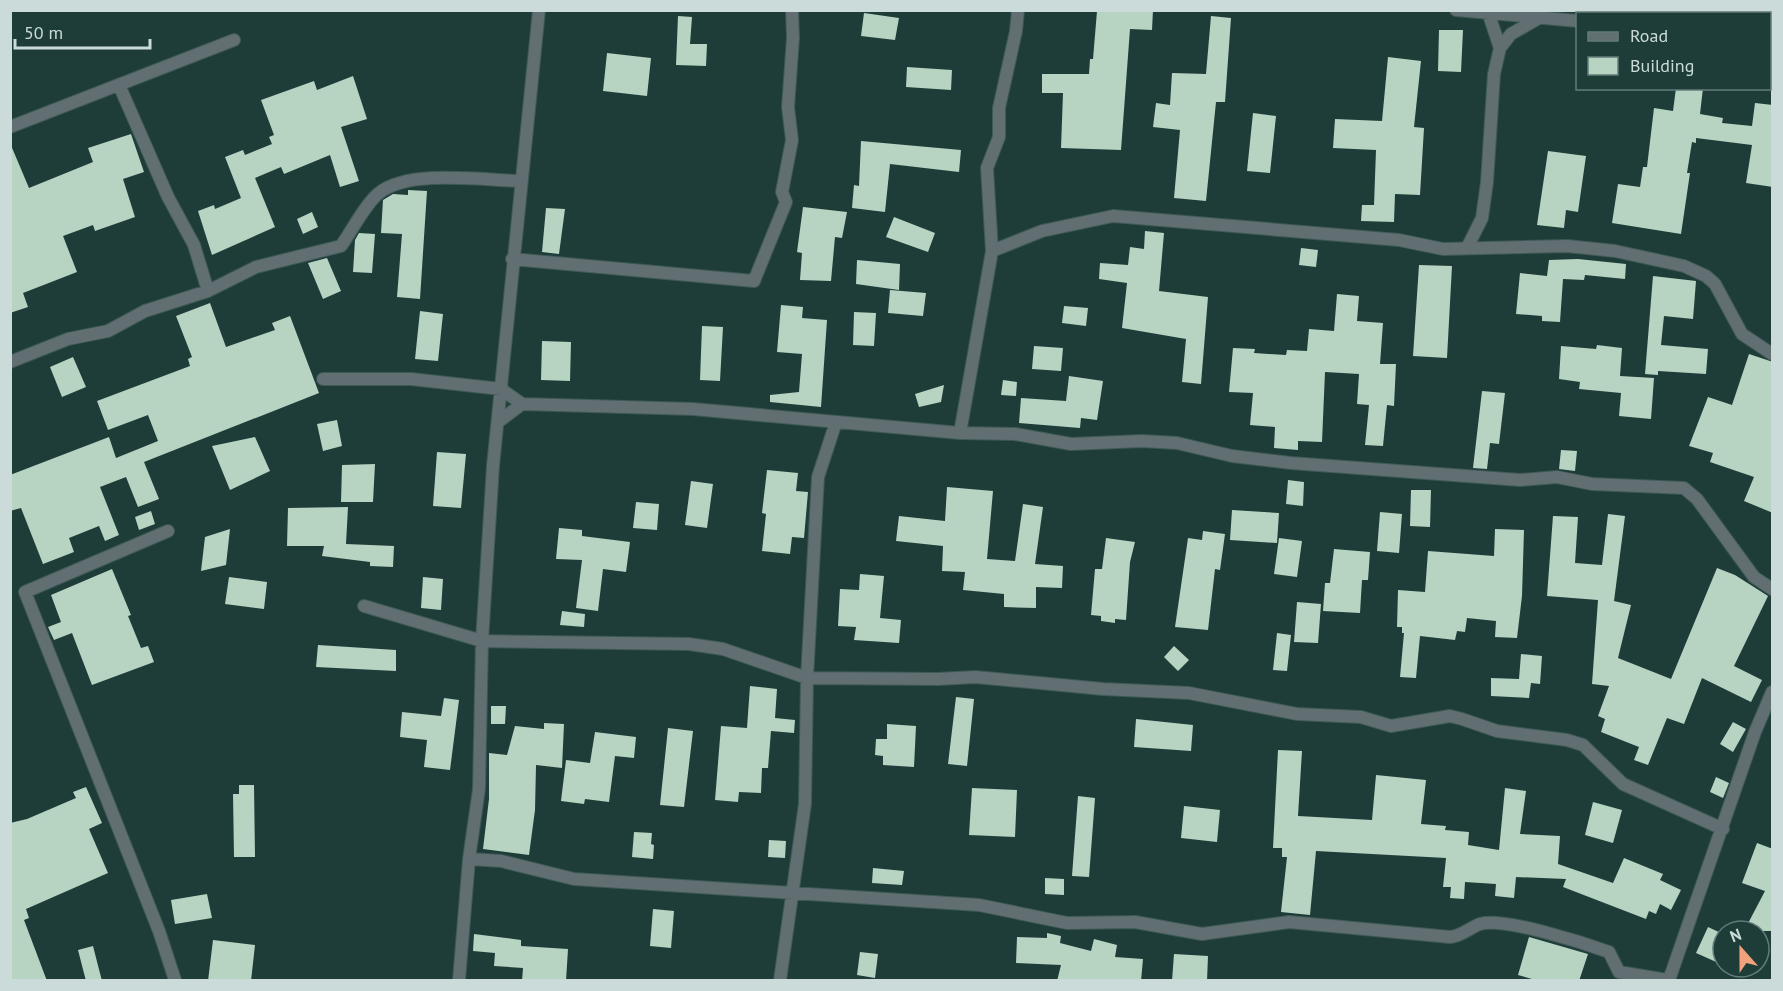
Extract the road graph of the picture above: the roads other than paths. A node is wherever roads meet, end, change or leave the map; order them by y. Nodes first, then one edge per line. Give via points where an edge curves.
1 (538, 10) edge
2 (792, 10) edge
3 (1018, 10) edge
4 (1025, 10) edge
5 (1456, 10) edge
6 (1489, 15) junction
7 (1539, 18) junction
8 (1576, 21) edge
9 (1016, 31) junction
10 (234, 40) dead end
11 (1500, 48) junction
12 (119, 85) junction
13 (10, 127) edge
14 (520, 181) junction
15 (1467, 248) junction
16 (992, 251) junction
17 (512, 259) junction
18 (208, 291) junction
19 (1773, 354) edge
20 (10, 362) edge
21 (323, 379) dead end
22 (501, 389) junction
23 (522, 404) junction
24 (498, 422) junction
25 (836, 422) junction
26 (960, 433) junction
27 (168, 531) dead end
28 (1773, 589) edge
29 (364, 606) dead end
30 (482, 641) junction
31 (807, 678) junction
32 (1773, 692) edge
33 (1723, 829) junction
34 (469, 859) junction
35 (792, 894) junction
36 (176, 981) edge
37 (459, 981) edge
38 (780, 981) edge
39 (1668, 981) edge

1 - 14 street
2 - 17 street via 788,107 792,140 782,192 786,202 754,281
3 - 9 street
4 - 9 street
5 - 6 street
6 - 7 street
6 - 11 street
7 - 8 street
7 - 11 street via 1511,34
9 - 16 street via 999,108 999,137 987,168
10 - 12 street
11 - 15 street via 1494,74 1482,218
12 - 13 street
12 - 18 street via 168,197 195,244
14 - 17 street
14 - 18 street via 441,178 402,183 379,193 341,246 256,267
15 - 16 street via 1443,249 1399,240 1113,216 1042,231
15 - 19 street via 1567,246 1615,251 1684,266 1715,284 1742,334
16 - 26 street
17 - 22 street
18 - 20 street via 145,311 108,331 68,339
21 - 22 street via 411,379
22 - 23 street
22 - 24 street
23 - 24 street
23 - 25 street via 693,409
24 - 30 street
25 - 26 street
25 - 31 street via 819,477
26 - 28 street via 1015,434 1071,444 1177,443 1232,456 1303,464 1520,480 1557,477 1592,484 1684,489 1697,499 1754,577
27 - 36 street via 25,592
29 - 30 street
30 - 31 street via 689,644 723,649
30 - 34 street via 479,789
31 - 33 street via 975,676 1189,693 1297,714 1361,717 1391,726 1450,716 1497,730 1583,745 1623,784
31 - 35 street via 805,804
32 - 33 street via 1755,732
33 - 39 street
34 - 35 street via 501,861 574,879
34 - 37 street
35 - 38 street
35 - 39 street via 979,905 1067,923 1135,922 1202,934 1289,922 1458,937 1480,924 1497,923 1574,939 1609,952 1619,972

